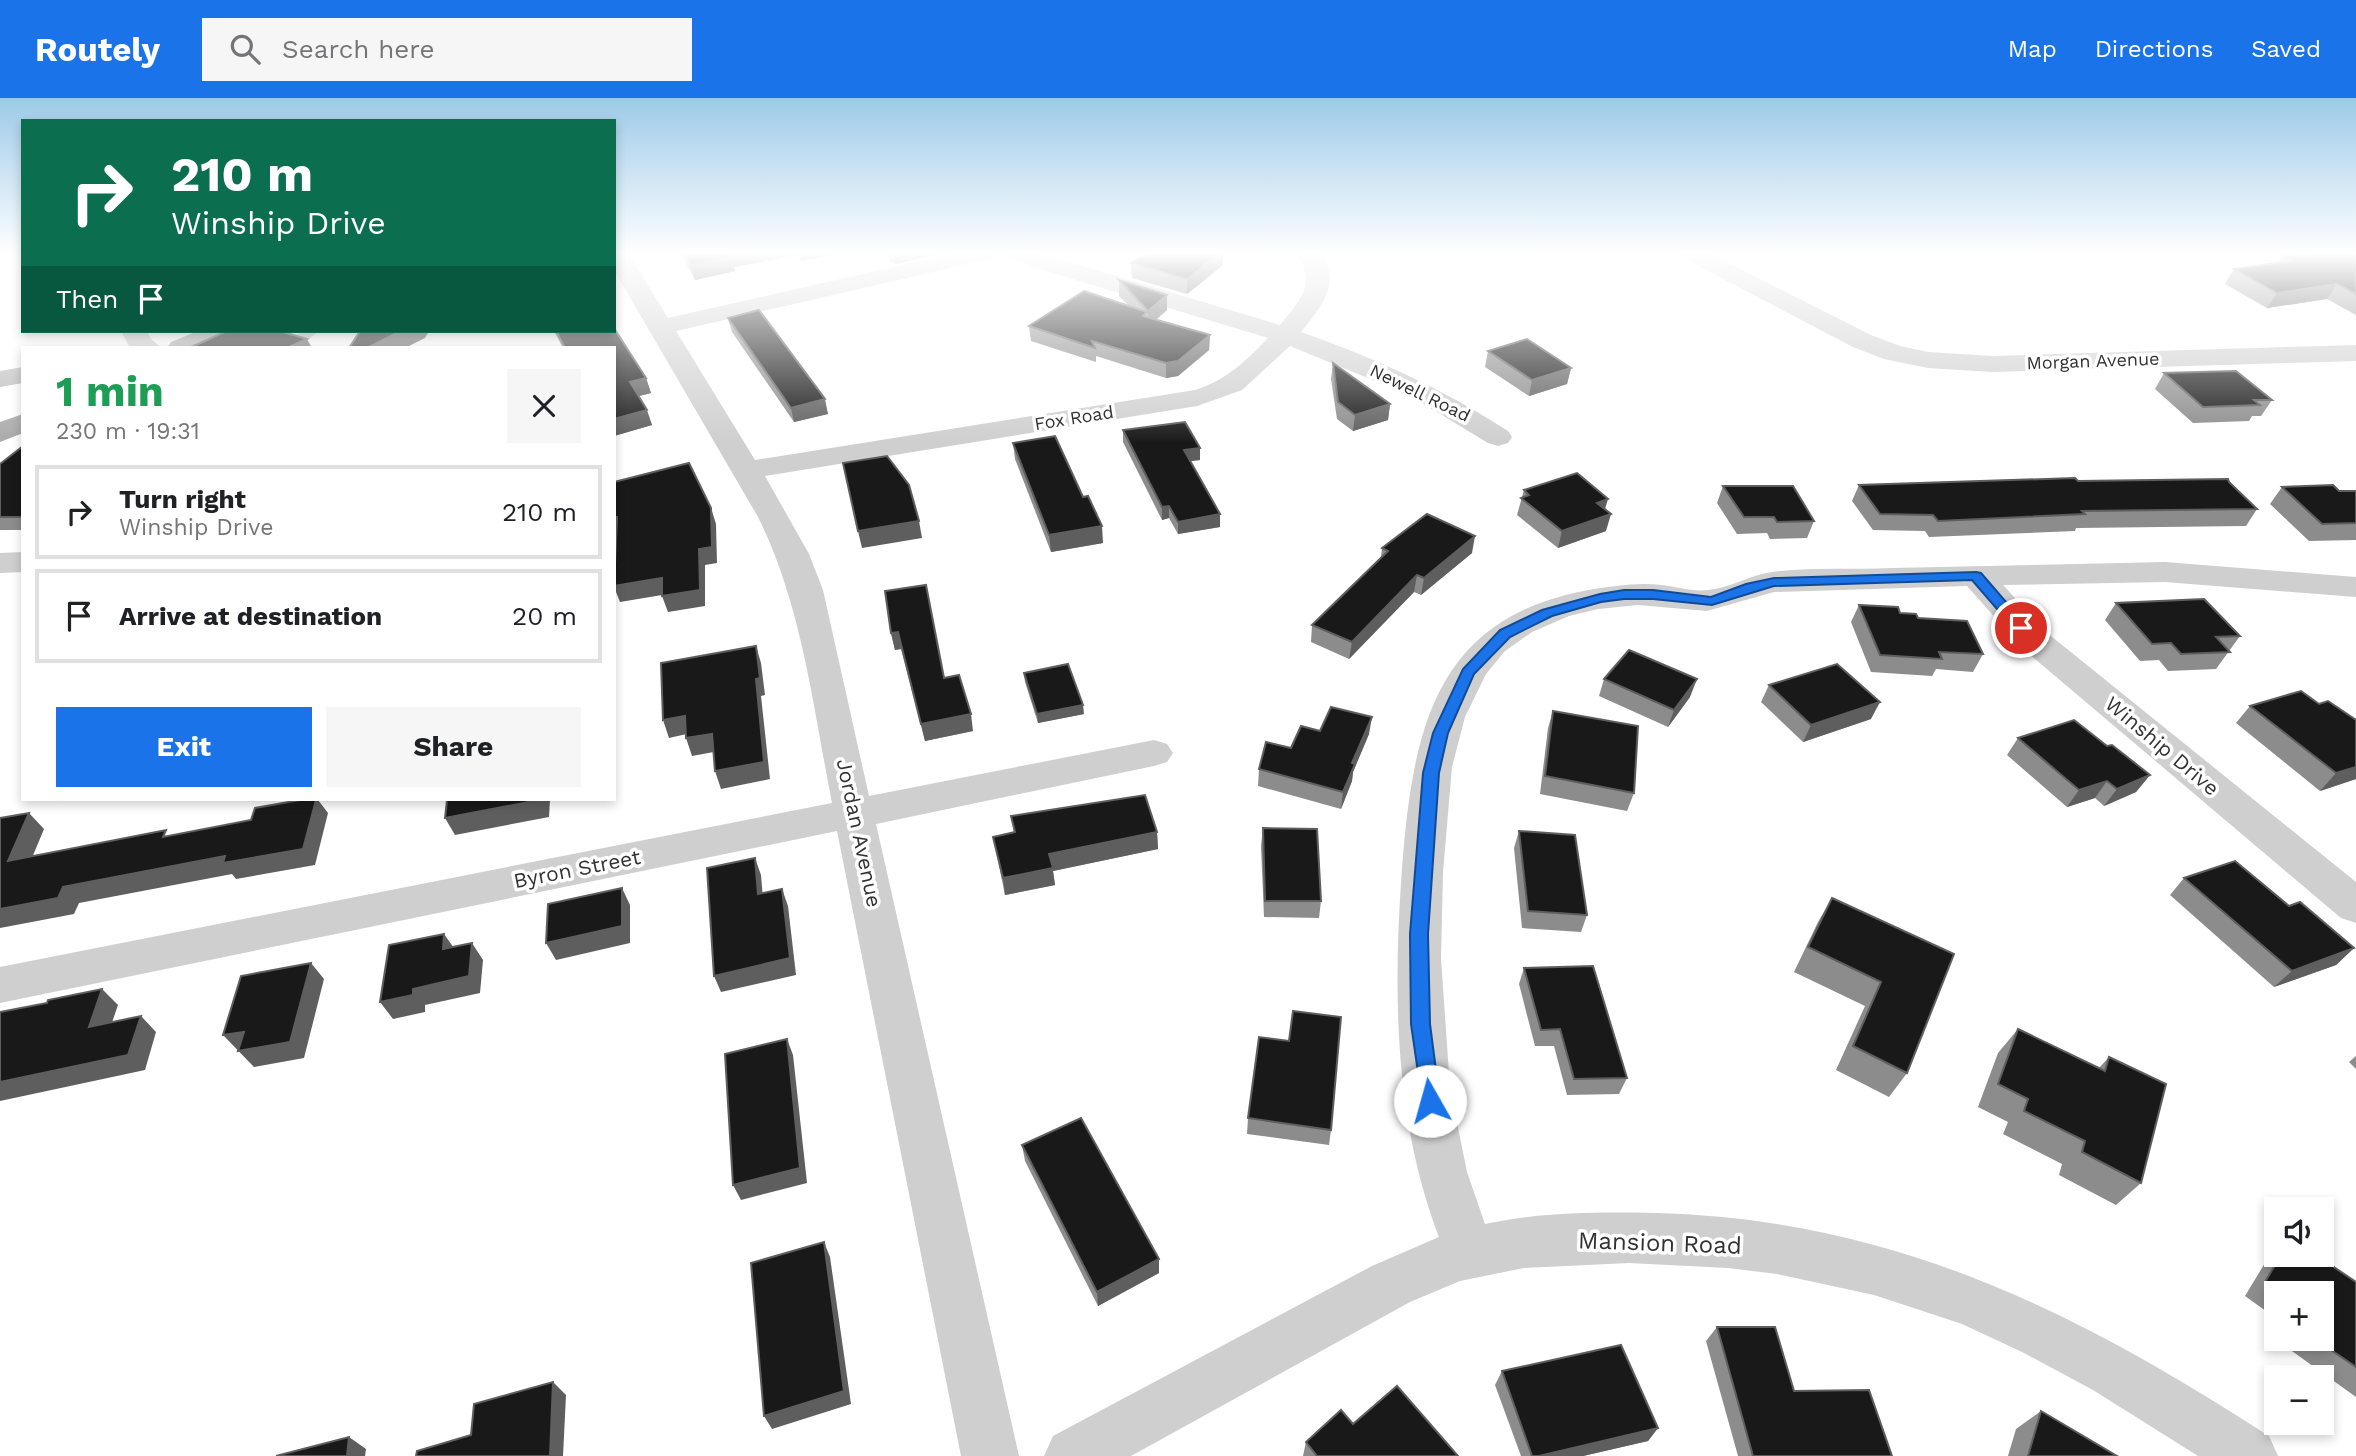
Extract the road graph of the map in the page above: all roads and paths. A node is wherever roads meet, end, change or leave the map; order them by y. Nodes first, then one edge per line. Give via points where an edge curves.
1 (654, 316) edge
2 (675, 316) edge
3 (679, 316) edge
4 (1224, 316) edge
5 (1299, 316) edge
6 (1814, 316) edge
7 (657, 321) junction
8 (214, 333) edge
9 (309, 333) edge
10 (1285, 335) junction
11 (296, 342) edge
12 (185, 346) edge
13 (2356, 353) edge
14 (21, 375) edge
15 (0, 379) edge
16 (21, 423) edge
17 (0, 433) edge
18 (1498, 437) dead end
19 (747, 470) junction
20 (21, 562) edge
21 (0, 563) edge
22 (1976, 576) junction
23 (2356, 587) edge
24 (1154, 753) dead end
25 (854, 813) junction
26 (2356, 906) edge
27 (0, 985) edge
28 (1471, 1252) junction
29 (990, 1456) edge
30 (1073, 1456) edge
31 (2249, 1456) edge

1 - 7 street, Jordan Avenue
2 - 7 street
3 - 7 street
4 - 10 street, Newell Road
5 - 10 street, Fox Road
6 - 13 street, Morgan Avenue via 1862,341 1914,358 1993,364
7 - 19 street, Jordan Avenue
8 - 12 main road
9 - 11 lane
10 - 18 street, Newell Road via 1411,386
10 - 19 street, Fox Road via 1243,376 1209,395
14 - 15 street
16 - 17 main road
19 - 25 street, Jordan Avenue via 784,536 806,590
20 - 21 street
22 - 23 street via 2165,572
22 - 26 street, Winship Drive via 2042,647
22 - 28 street via 1774,582 1712,601 1653,594 1600,598 1547,613 1505,634 1468,672 1441,733 1431,773 1419,934 1421,1024 1440,1162
24 - 25 street, Byron Street
25 - 27 street, Byron Street
25 - 29 street, Jordan Avenue
28 - 30 street, Mansion Road via 1391,1284
28 - 31 street, Mansion Road via 1555,1240 1691,1239 1780,1249 1869,1268 1968,1300 2076,1350

